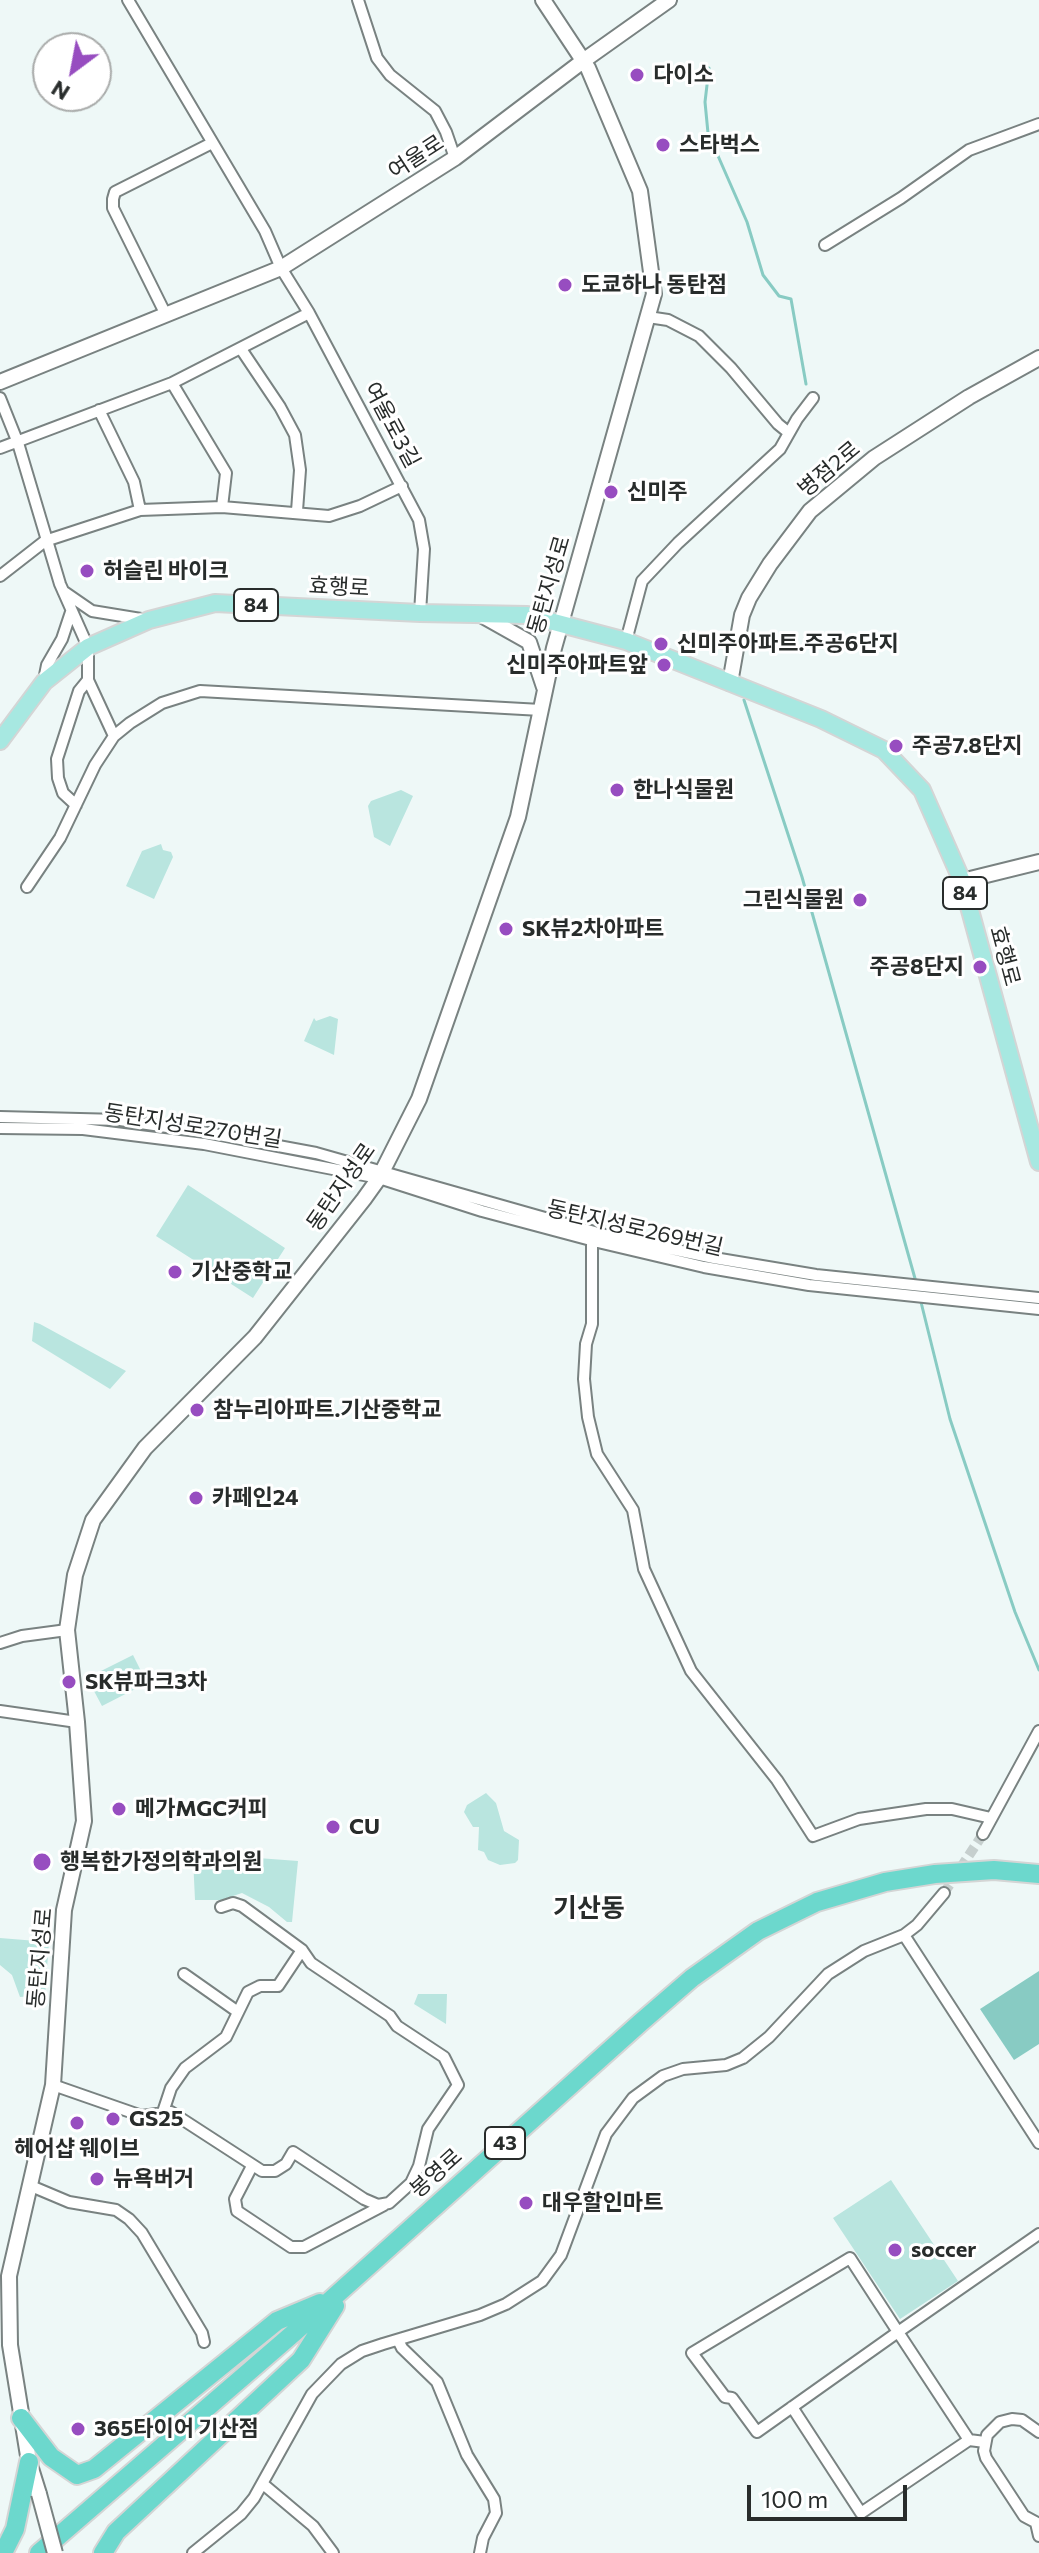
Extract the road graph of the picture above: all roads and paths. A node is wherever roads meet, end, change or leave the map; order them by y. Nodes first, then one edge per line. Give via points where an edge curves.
1 (128, 0) edge
2 (358, 0) edge
3 (543, 0) edge
4 (669, 0) edge
5 (583, 61) junction
6 (1039, 124) edge
7 (212, 143) junction
8 (455, 158) junction
9 (825, 245) dead end
10 (281, 268) junction
11 (309, 313) junction
12 (166, 315) junction
13 (648, 317) junction
14 (241, 349) junction
15 (1039, 358) edge
16 (0, 382) edge
17 (172, 383) junction
18 (0, 398) edge
19 (813, 398) dead end
20 (99, 410) junction
21 (789, 433) junction
22 (18, 443) junction
23 (0, 448) edge
24 (402, 486) junction
25 (222, 507) junction
26 (140, 510) junction
27 (297, 511) junction
28 (45, 541) junction
29 (0, 576) edge
30 (62, 590) junction
31 (71, 612) junction
32 (420, 613) junction
33 (477, 613) junction
34 (149, 620) junction
35 (561, 624) junction
36 (626, 641) junction
37 (88, 647) junction
38 (88, 680) junction
39 (723, 680) junction
40 (44, 682) junction
41 (545, 690) junction
42 (541, 710) junction
43 (114, 736) junction
44 (0, 741) edge
45 (76, 805) junction
46 (1039, 862) edge
47 (962, 881) junction
48 (27, 887) dead end
49 (0, 1117) edge
50 (0, 1128) edge
51 (1039, 1162) edge
52 (381, 1174) junction
53 (592, 1240) junction
54 (888, 1289) junction
55 (943, 1294) junction
56 (1039, 1298) edge
57 (1039, 1309) edge
58 (67, 1630) junction
59 (0, 1643) edge
60 (0, 1711) edge
61 (77, 1722) junction
62 (1039, 1731) edge
63 (991, 1818) junction
64 (983, 1834) tunnel mouth
65 (1039, 1874) edge
66 (944, 1893) tunnel mouth
67 (221, 1907) dead end
68 (904, 1935) junction
69 (302, 1950) junction
70 (184, 1974) dead end
71 (238, 2012) junction
72 (53, 2085) junction
73 (163, 2112) junction
74 (1039, 2143) edge
75 (252, 2166) junction
76 (31, 2186) junction
77 (389, 2203) junction
78 (1039, 2234) edge
79 (341, 2291) junction
80 (898, 2332) junction
81 (398, 2340) junction
82 (204, 2342) dead end
83 (792, 2407) junction
84 (21, 2418) junction
85 (1039, 2432) edge
86 (969, 2440) junction
87 (985, 2442) junction
88 (29, 2462) junction
89 (263, 2484) junction
90 (1037, 2523) edge
91 (1039, 2536) edge
92 (3, 2553) edge
93 (39, 2553) edge
94 (55, 2553) edge
95 (103, 2553) edge
96 (193, 2553) edge
97 (333, 2553) edge
98 (480, 2553) edge

1 - 7 street, 여울로3길
2 - 8 street via 377,58 435,111
3 - 5 main road, 동탄지성로
4 - 5 main road, 여울로
5 - 8 main road, 여울로
5 - 13 main road, 동탄지성로 via 640,191 654,294
6 - 9 street via 969,150
7 - 10 street, 여울로3길
7 - 12 street via 115,192 113,199
8 - 10 main road, 여울로
10 - 11 street, 여울로3길
10 - 12 main road, 여울로
11 - 14 street
11 - 24 street, 여울로3길
12 - 16 main road, 여울로
13 - 21 street via 668,320 699,336
13 - 35 main road, 동탄지성로
14 - 17 street
14 - 27 street via 295,435 300,470
15 - 39 main road, 병점2로 via 874,458 810,511 749,598
17 - 20 street
17 - 25 street via 226,473
18 - 22 street
19 - 21 street
20 - 22 street
20 - 26 street via 134,482
21 - 36 street via 780,449 642,581
22 - 23 street
22 - 28 street
24 - 27 street via 329,516
24 - 32 street, 여울로3길 via 419,520 424,549
25 - 26 street
25 - 27 street
26 - 28 street
28 - 29 street
28 - 30 street
30 - 31 street
30 - 34 street via 92,611
31 - 37 street
31 - 40 street
32 - 33 main road, 효행로 / 84
32 - 34 main road, 효행로 / 84 via 215,603
33 - 35 main road, 효행로 / 84 via 527,615
33 - 41 main road via 529,642
34 - 37 main road, 효행로 / 84
35 - 36 main road, 효행로 / 84
35 - 41 main road, 동탄지성로
36 - 39 main road, 효행로 / 84
37 - 38 street
37 - 40 main road, 효행로 / 84
38 - 43 street
38 - 45 street via 79,691 57,759 63,793
39 - 47 main road, 효행로 / 84 via 884,750 922,790
40 - 44 main road, 효행로 / 84
41 - 42 main road, 동탄지성로
42 - 43 street via 200,691 162,703
42 - 52 main road, 동탄지성로 via 513,831 419,1099
43 - 45 street
45 - 48 street
46 - 47 main road
47 - 51 main road, 효행로 / 84
49 - 52 street via 134,1122 294,1148
50 - 52 street, 동탄지성로270번길 via 141,1136
52 - 53 street, 동탄지성로269번길 via 482,1211
52 - 54 street via 605,1235
52 - 58 main road, 동탄지성로 via 255,1337 145,1448 93,1520 75,1575
53 - 54 street, 동탄지성로269번길 via 809,1285
53 - 63 street via 592,1324 584,1379 588,1417 597,1454 633,1510 644,1569 691,1671 777,1780 813,1836 859,1819 926,1809
54 - 55 street
55 - 56 street
55 - 57 street
58 - 59 street
58 - 61 main road, 동탄지성로
60 - 61 street
61 - 72 main road, 동탄지성로 via 84,1821 64,1910
62 - 63 street
63 - 64 street
65 - 79 highway, 봉영로 / 43 via 994,1870 885,1882 817,1902 758,1931 692,1978
66 - 68 street
67 - 69 street via 242,1906
68 - 74 street
68 - 81 street via 864,1951 828,1974 743,2058 663,2076 633,2098 606,2134 561,2255 542,2281 480,2315
69 - 71 street via 278,1986 248,1992
69 - 77 street via 311,1963 444,2057 458,2085 428,2129 411,2183
70 - 71 street
71 - 73 street via 219,2044 185,2068
72 - 73 street via 142,2116
72 - 76 main road, 동탄지성로
73 - 75 street via 171,2112
75 - 77 street via 275,2171 293,2152 364,2199
75 - 77 street via 235,2199 237,2211 291,2247 304,2247
76 - 82 street via 69,2202 116,2210 129,2219
76 - 84 main road, 동탄지성로 via 9,2276 10,2345
78 - 80 street
79 - 84 highway via 277,2321 94,2469 77,2475 51,2457
79 - 93 highway, 봉영로 / 43
79 - 95 highway via 301,2360 116,2532
80 - 83 street
80 - 83 street via 850,2258 692,2353 757,2432
80 - 86 street
81 - 89 street via 362,2351 327,2377 312,2394
81 - 98 street via 437,2382 467,2455 494,2499 496,2513
83 - 86 street via 861,2513
84 - 88 main road, 동탄지성로
85 - 87 street via 1012,2419 993,2428
86 - 87 street
87 - 90 street via 986,2458 1024,2516
88 - 92 highway via 15,2529
88 - 94 main road, 동탄지성로, bridge
89 - 96 street via 241,2514
89 - 97 street via 313,2526
90 - 91 street

